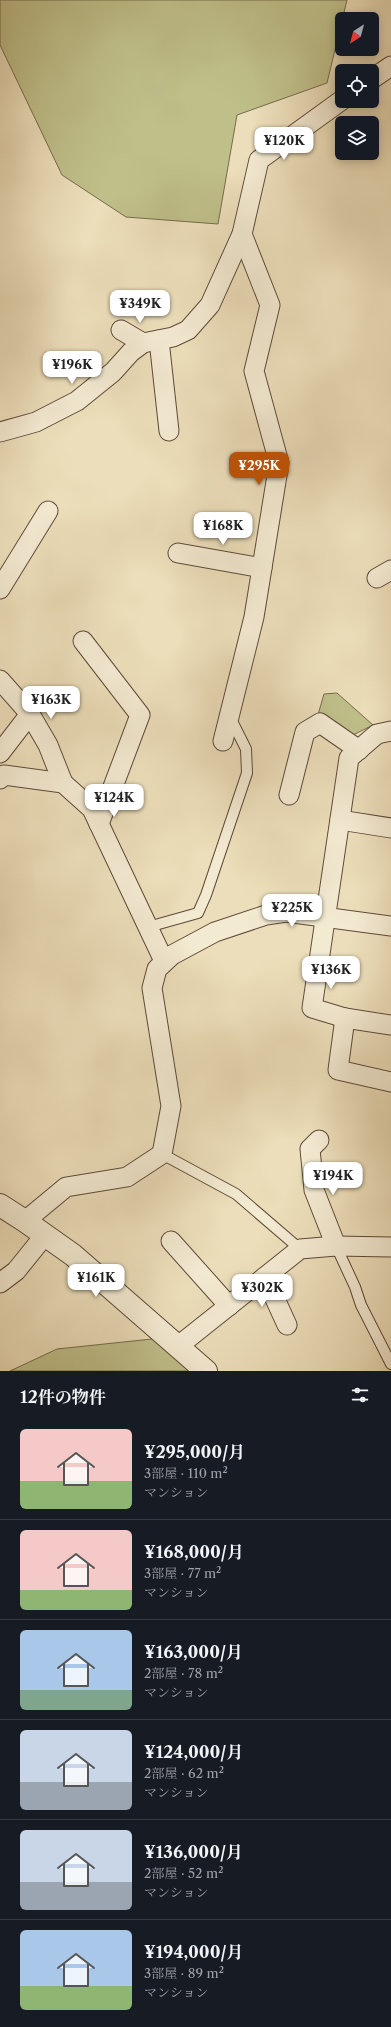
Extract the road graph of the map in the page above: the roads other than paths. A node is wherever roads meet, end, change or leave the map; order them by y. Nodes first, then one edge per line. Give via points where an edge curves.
1 (391, 66) edge
2 (379, 74) edge
3 (335, 105) edge
4 (242, 234) junction
5 (121, 330) dead end
6 (151, 342) junction
7 (169, 431) dead end
8 (0, 432) edge
9 (48, 511) dead end
10 (178, 553) dead end
11 (262, 568) junction
12 (0, 589) edge
13 (83, 641) dead end
14 (0, 680) edge
15 (30, 714) junction
16 (230, 716) junction
17 (390, 728) edge
18 (223, 741) dead end
19 (359, 750) junction
20 (0, 754) edge
21 (0, 779) edge
22 (63, 783) junction
23 (289, 795) dead end
24 (340, 820) junction
25 (99, 824) junction
26 (391, 828) edge
27 (327, 916) junction
28 (391, 926) edge
29 (148, 927) junction
30 (164, 962) junction
31 (345, 1018) junction
32 (391, 1024) edge
33 (391, 1082) edge
34 (319, 1140) dead end
35 (162, 1154) junction
36 (0, 1205) edge
37 (25, 1221) junction
38 (45, 1235) junction
39 (171, 1241) dead end
40 (336, 1246) junction
41 (391, 1247) edge
42 (300, 1249) junction
43 (265, 1277) junction
44 (0, 1283) edge
45 (229, 1306) junction
46 (287, 1325) dead end
47 (177, 1347) junction
48 (391, 1364) edge
49 (206, 1371) edge

1 - 2 street
3 - 4 street via 259,160
4 - 6 street via 210,305 188,330 173,337
4 - 11 street via 270,305 254,371 279,463
5 - 6 street
6 - 7 street
6 - 8 street via 131,352 113,372 77,401 36,422
9 - 12 street
10 - 11 street
11 - 16 street via 254,618
13 - 25 street via 140,715
14 - 15 street
15 - 20 street
15 - 22 street via 48,745
16 - 18 street
16 - 29 lane via 246,749 246,773 206,895 198,913
17 - 19 street via 377,734
19 - 23 street via 320,723 305,732
19 - 24 street via 349,758
21 - 22 street via 4,775
22 - 25 street via 92,809
24 - 26 street
24 - 27 street
25 - 29 street
27 - 28 street
27 - 30 street via 286,912 266,915 215,932
27 - 31 street via 312,1008
29 - 30 street
30 - 35 street via 157,969 152,988 171,1106
31 - 32 street
31 - 33 street via 338,1070
34 - 40 street via 310,1149 314,1190
35 - 37 street via 127,1177 66,1187
35 - 42 lane via 236,1194
36 - 37 street
37 - 38 street
38 - 44 street via 16,1270
38 - 47 street via 73,1255
39 - 45 street
40 - 41 street
40 - 42 street
40 - 48 lane via 361,1305
42 - 43 street
43 - 45 street
43 - 46 street
45 - 47 street
47 - 49 street

